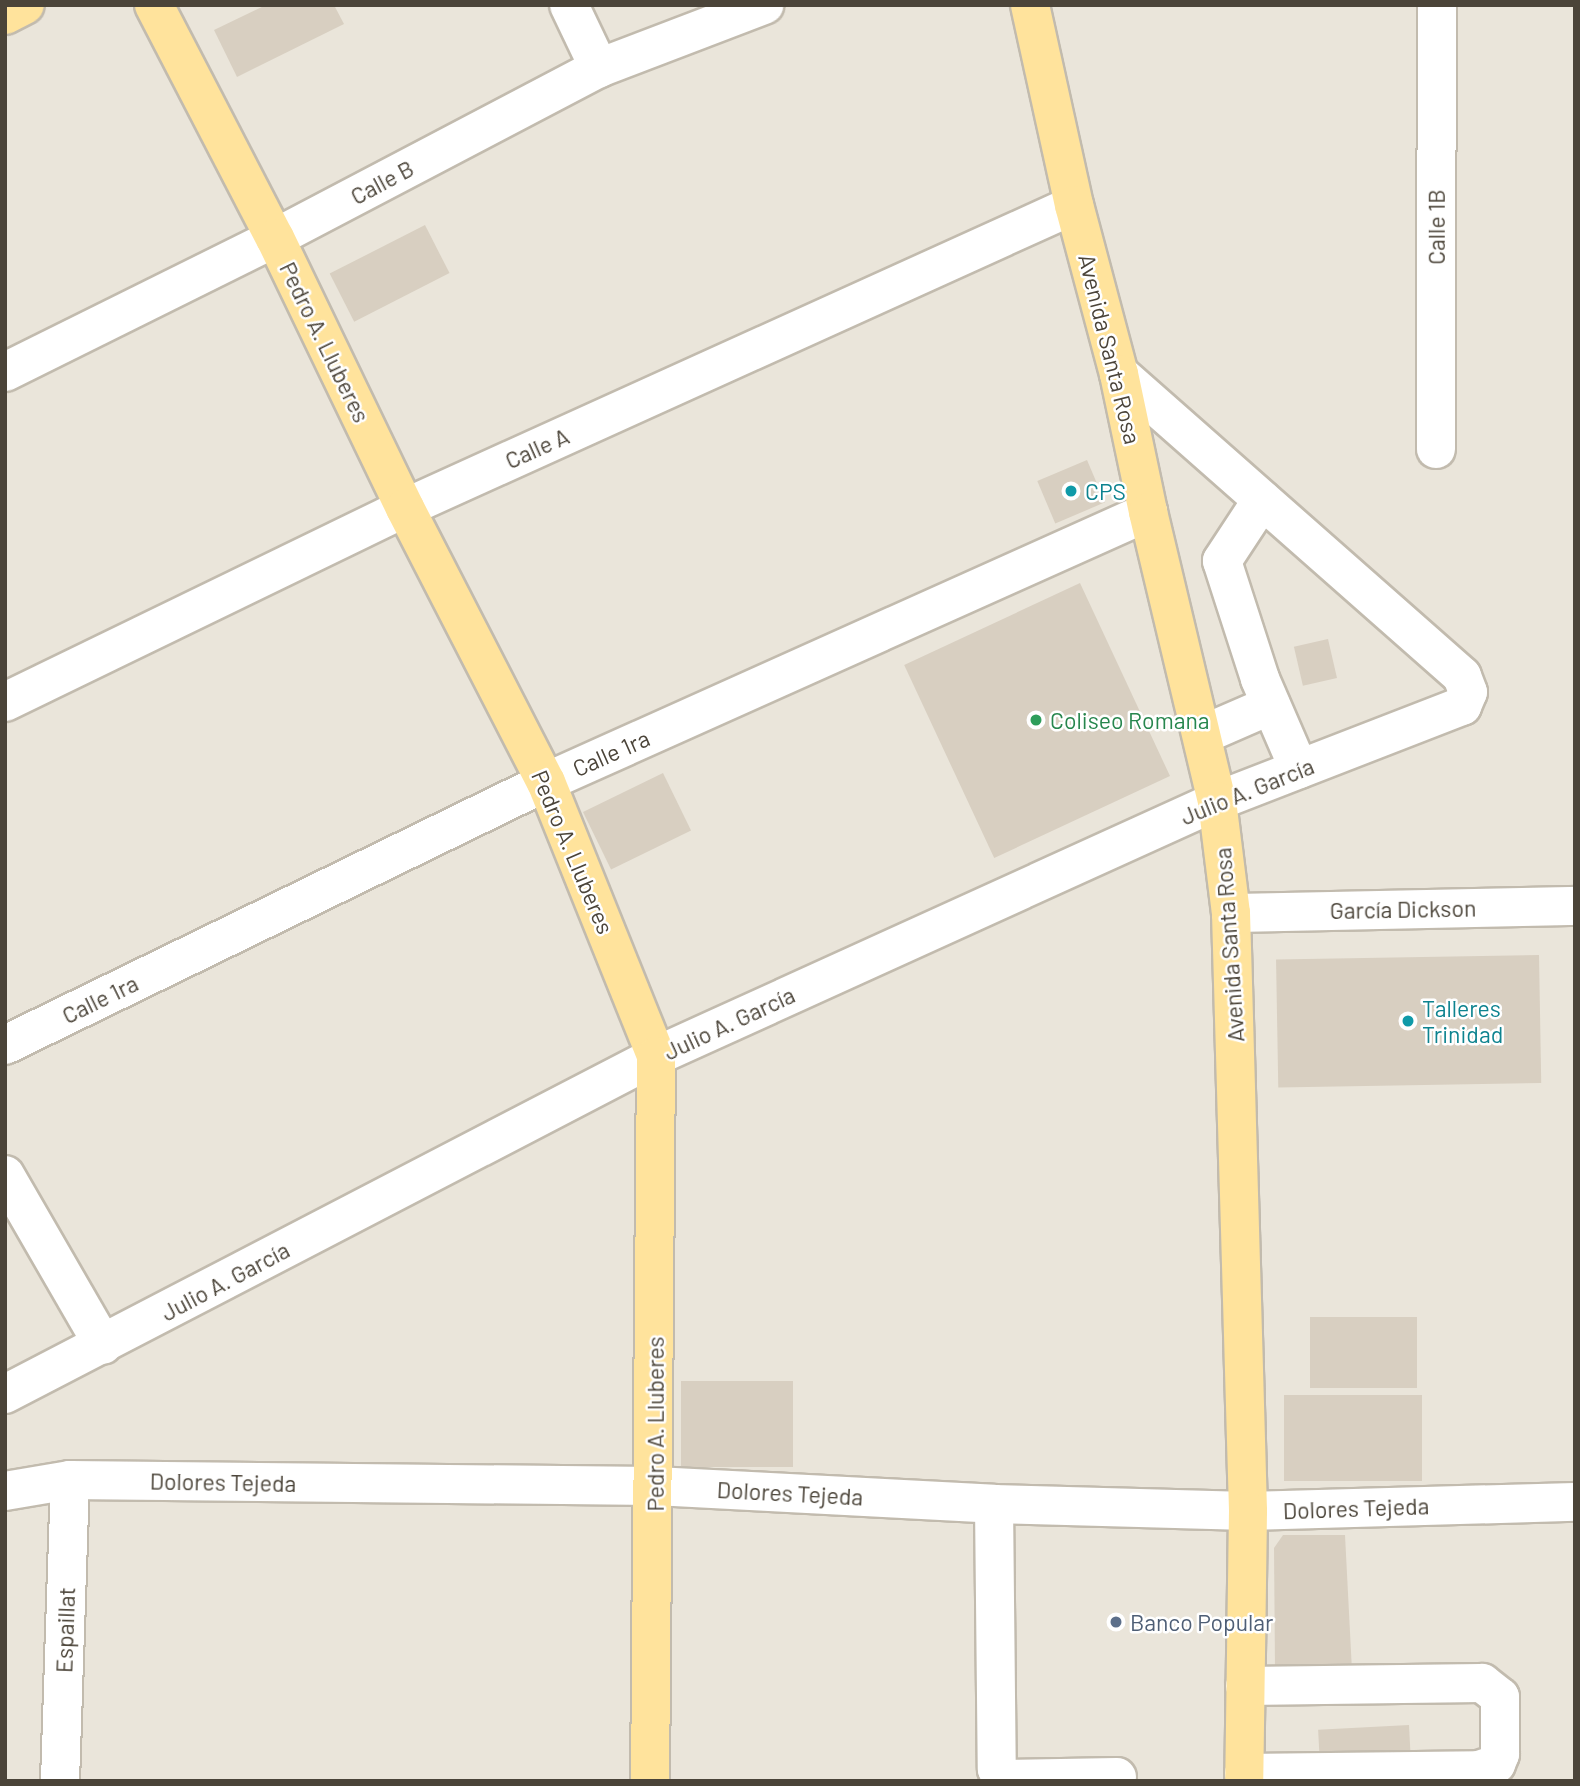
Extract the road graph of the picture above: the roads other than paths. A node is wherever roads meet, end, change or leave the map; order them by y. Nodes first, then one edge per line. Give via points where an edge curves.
1 (25, 5) edge
2 (154, 5) edge
3 (569, 5) edge
4 (764, 5) edge
5 (1030, 5) edge
6 (1437, 5) edge
7 (5, 15) edge
8 (599, 68) junction
9 (1074, 205) junction
10 (275, 238) junction
11 (5, 372) edge
12 (1119, 374) junction
13 (1436, 449) dead end
14 (1262, 500) junction
15 (405, 508) junction
16 (1148, 512) junction
17 (5, 702) edge
18 (1271, 705) junction
19 (1202, 736) junction
20 (1299, 769) junction
21 (546, 782) junction
22 (1217, 801) junction
23 (1575, 906) edge
24 (1231, 913) junction
25 (5, 1045) edge
26 (656, 1056) junction
27 (5, 1175) edge
28 (103, 1345) junction
29 (5, 1394) edge
30 (69, 1480) junction
31 (655, 1486) junction
32 (5, 1491) edge
33 (1575, 1502) edge
34 (994, 1504) junction
35 (1248, 1511) junction
36 (1245, 1686) junction
37 (1117, 1777) dead end
38 (1244, 1777) edge
39 (60, 1781) edge
40 (650, 1781) edge

1 - 7 main road
2 - 10 main road, Pedro A. Lluberes
3 - 8 street
4 - 8 street, Calle B
5 - 9 main road, Avenida Santa Rosa
6 - 13 street, Calle 1B
8 - 10 street, Calle B
9 - 12 main road, Avenida Santa Rosa
9 - 15 street, Calle A
10 - 11 street, Calle B
10 - 15 main road, Pedro A. Lluberes
12 - 14 street
12 - 16 main road, Avenida Santa Rosa
14 - 18 street via 1222,561
14 - 20 street, Julio A. García via 1462,676 1468,692 1462,706
15 - 17 street, Calle A
15 - 21 main road, Pedro A. Lluberes
16 - 19 main road, Avenida Santa Rosa
16 - 21 street, Calle 1ra
18 - 19 street
18 - 20 street
19 - 22 main road, Avenida Santa Rosa
20 - 22 street, Julio A. García
21 - 25 street, Calle 1ra
21 - 26 main road, Pedro A. Lluberes
22 - 24 main road, Avenida Santa Rosa
22 - 26 street, Julio A. García
23 - 24 street, García Dickson
24 - 35 main road, Avenida Santa Rosa
26 - 28 street, Julio A. García
26 - 31 main road, Pedro A. Lluberes
27 - 28 street
28 - 29 street, Julio A. García
30 - 31 street, Dolores Tejeda
30 - 32 street, Dolores Tejeda
30 - 39 street, Espaillat
31 - 34 street, Dolores Tejeda
31 - 40 main road, Pedro A. Lluberes
33 - 35 street, Dolores Tejeda
34 - 35 street, Dolores Tejeda
34 - 37 street via 997,1769 1005,1779
35 - 36 main road, Avenida Santa Rosa
36 - 38 main road, Avenida Santa Rosa
36 - 38 street via 1482,1684 1500,1698 1500,1754 1496,1764 1479,1770

